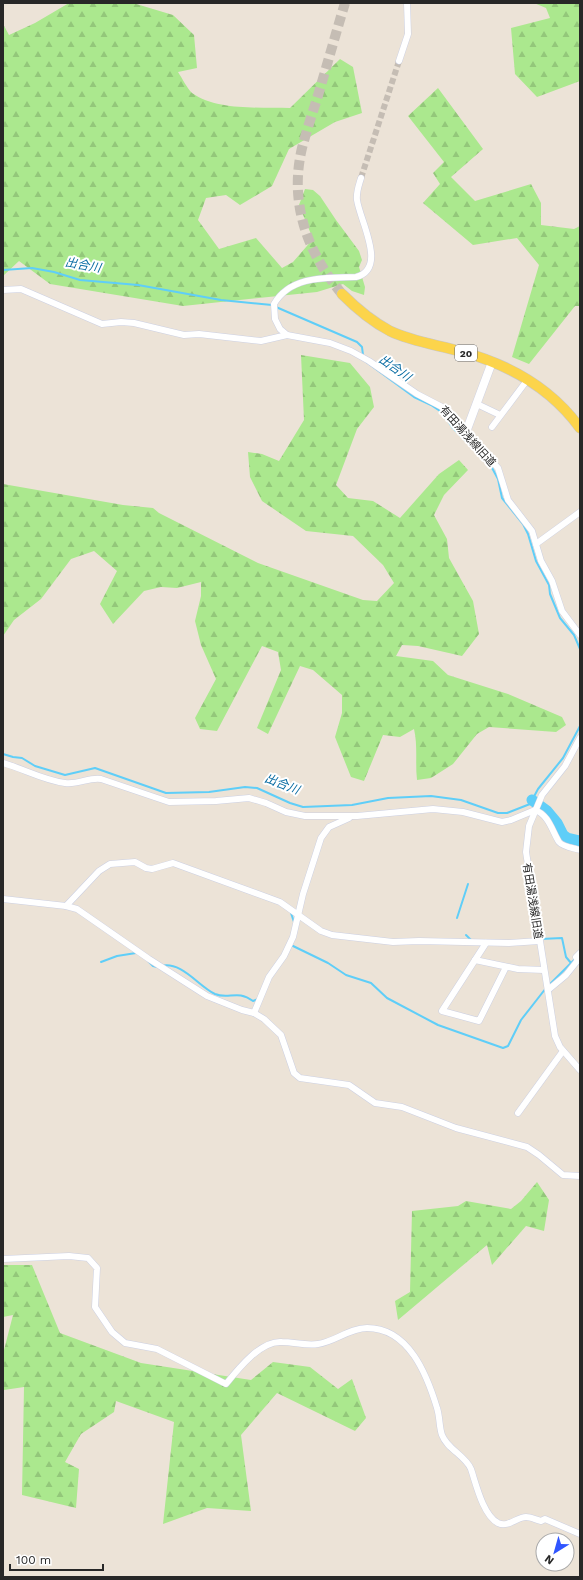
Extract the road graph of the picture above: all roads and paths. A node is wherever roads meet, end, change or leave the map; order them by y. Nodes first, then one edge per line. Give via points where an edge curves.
1 (407, 3) edge
2 (399, 61) tunnel mouth
3 (361, 178) tunnel mouth
4 (3, 290) edge
5 (342, 294) tunnel mouth
6 (287, 335) junction
7 (492, 362) junction
8 (528, 379) junction
9 (477, 404) junction
10 (500, 415) junction
11 (492, 427) dead end
12 (580, 428) edge
13 (466, 432) junction
14 (580, 512) edge
15 (536, 544) junction
16 (580, 636) edge
17 (580, 738) edge
18 (3, 763) edge
19 (535, 810) junction
20 (357, 816) junction
21 (580, 850) edge
22 (3, 899) edge
23 (66, 906) junction
24 (298, 915) junction
25 (539, 941) junction
26 (486, 943) junction
27 (580, 953) edge
28 (476, 960) junction
29 (579, 961) edge
30 (506, 967) junction
31 (544, 970) junction
32 (548, 990) junction
33 (254, 1013) junction
34 (563, 1051) junction
35 (580, 1070) edge
36 (518, 1113) dead end
37 (580, 1176) edge
38 (3, 1259) edge
39 (580, 1534) edge

1 - 2 street via 408,34
3 - 6 street via 357,200 370,245 371,265 362,276 312,280 284,292 274,304 273,314 280,329
4 - 6 street via 21,290 102,324 134,323 184,335 261,341
5 - 7 main road, 20 via 372,320 397,334
6 - 13 street, 有田湯浅線旧道 via 330,343 356,353 416,394 440,405
7 - 8 main road, 20
7 - 9 street
8 - 10 street
8 - 12 main road, 20 via 556,402
9 - 10 street
9 - 13 street
10 - 11 street
13 - 15 street, 有田湯浅線旧道 via 498,468 508,500 529,526
14 - 15 street
15 - 16 street, 有田湯浅線旧道 via 564,616
17 - 19 street, 有田湯浅線旧道 via 568,761 545,790
18 - 20 street via 33,776 66,784 90,779 101,780 169,802 249,798 298,815
19 - 20 street via 502,822 463,812 432,809
19 - 21 street via 546,818 560,842
19 - 25 street, 有田湯浅線旧道 via 529,826 526,852
20 - 24 street via 338,822 324,833
22 - 23 street
23 - 24 street via 99,871 110,864 135,862 152,869 172,863 280,902
23 - 33 street via 77,909 207,996
24 - 26 street via 321,931 344,937 393,942
24 - 33 street via 288,949 269,977
25 - 26 street
25 - 31 street, 有田湯浅線旧道
26 - 28 street
27 - 29 street via 576,957
28 - 30 street
28 - 30 street via 442,1010 479,1020
29 - 32 street
30 - 31 street
31 - 32 street, 有田湯浅線旧道
32 - 34 street, 有田湯浅線旧道 via 555,1036
33 - 37 street via 281,1035 297,1077 349,1085 375,1102 402,1107 456,1128 527,1147 563,1174
34 - 35 street, 有田湯浅線旧道
34 - 36 street
38 - 39 street via 69,1256 88,1258 97,1268 95,1307 112,1332 125,1343 157,1349 226,1384 242,1366 270,1344 326,1343 366,1328 382,1331 410,1349 417,1359 438,1409 442,1436 471,1468 480,1498 490,1517 499,1524 526,1517 541,1521 544,1519

